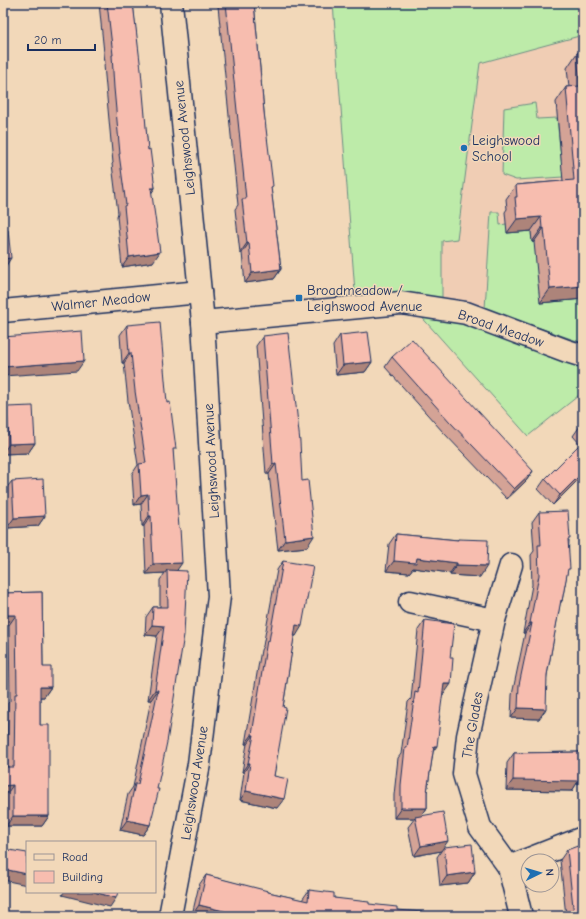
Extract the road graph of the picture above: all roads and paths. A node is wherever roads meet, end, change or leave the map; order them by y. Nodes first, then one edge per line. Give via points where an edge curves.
1 (171, 3) edge
2 (200, 292) junction
3 (3, 311) edge
4 (203, 322) junction
5 (583, 356) edge
6 (510, 564) dead end
7 (410, 602) dead end
8 (494, 620) junction
9 (583, 838) edge
10 (509, 867) junction
11 (170, 916) edge
12 (521, 916) edge

1 - 2 street, Leighswood Avenue
2 - 3 street, Walmer Meadow
2 - 4 street, Leighswood Avenue
4 - 5 street, Broad Meadow via 401,304 466,313
4 - 11 street, Leighswood Avenue via 219,596 199,764
6 - 8 street, The Glades
7 - 8 street
8 - 10 street, The Glades via 468,736 464,774 480,827
9 - 10 street
10 - 12 street, The Glades

